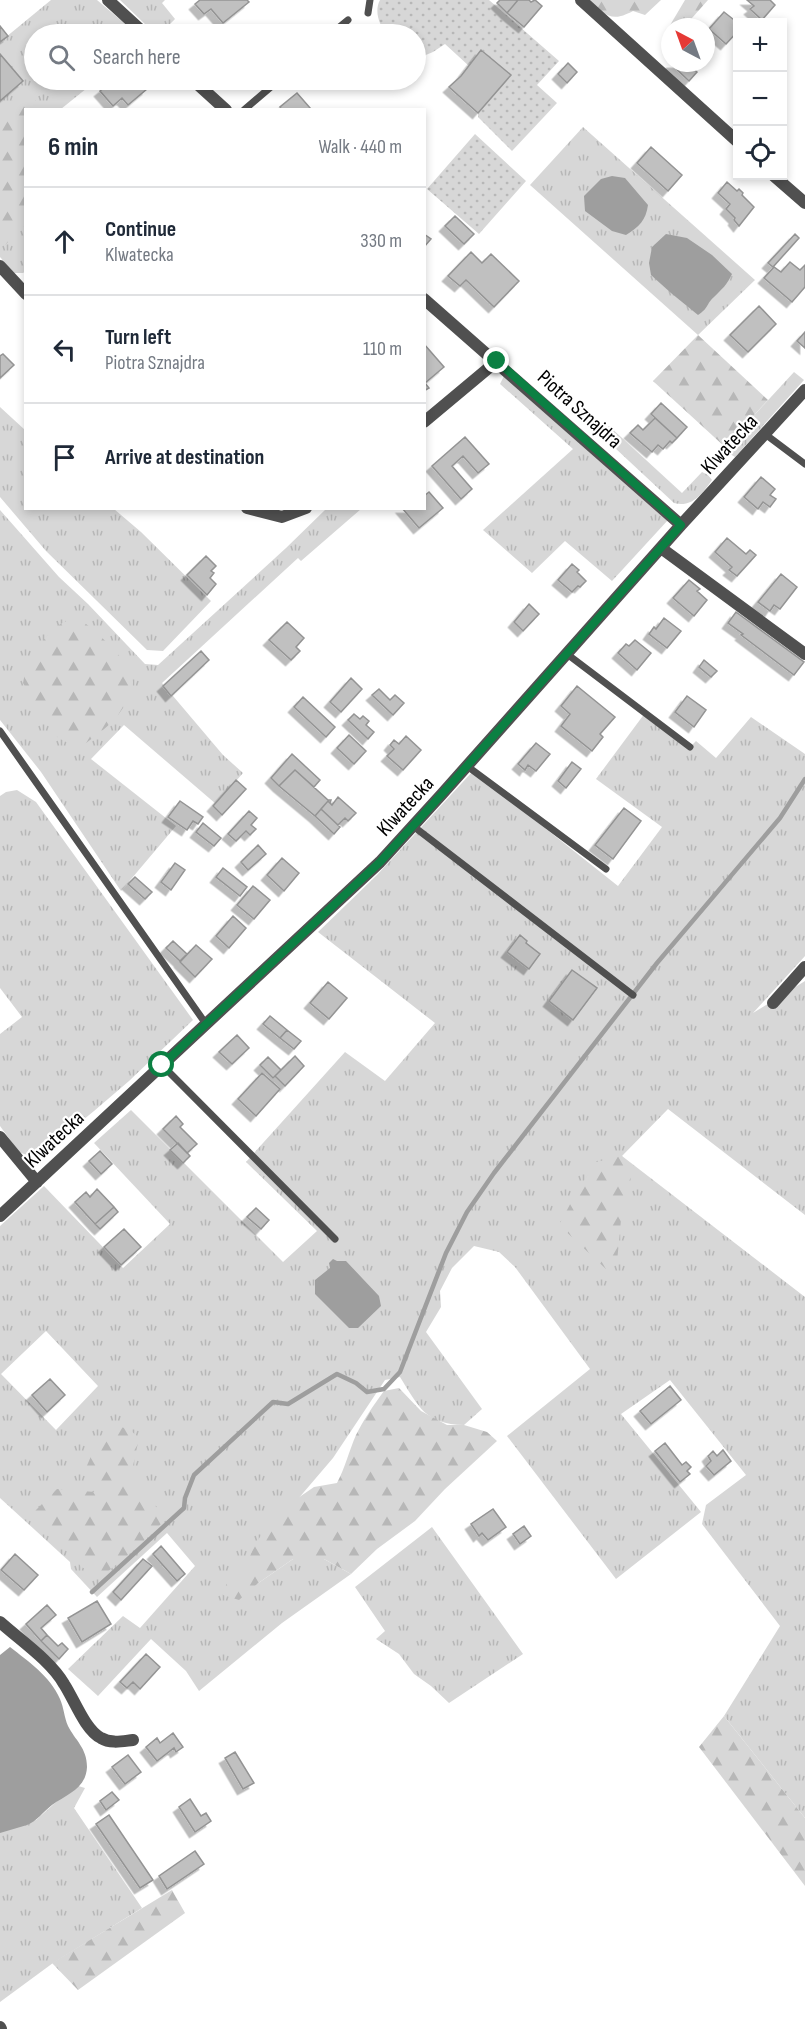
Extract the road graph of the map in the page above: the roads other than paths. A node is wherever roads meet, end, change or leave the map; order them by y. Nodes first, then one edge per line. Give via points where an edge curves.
1 (108, 0) edge
2 (370, 0) edge
3 (581, 0) edge
4 (368, 12) dead end
5 (348, 20) dead end
6 (134, 24) edge
7 (343, 24) edge
8 (204, 90) edge
9 (267, 90) edge
10 (223, 108) edge
11 (246, 108) edge
12 (733, 137) edge
13 (779, 180) edge
14 (805, 203) edge
15 (0, 266) edge
16 (24, 292) edge
17 (426, 301) edge
18 (497, 361) junction
19 (805, 390) edge
20 (426, 420) edge
21 (765, 434) junction
22 (805, 464) edge
23 (255, 510) edge
24 (301, 510) edge
25 (681, 525) junction
26 (660, 548) junction
27 (567, 654) junction
28 (805, 654) edge
29 (0, 731) edge
30 (690, 747) dead end
31 (467, 766) junction
32 (413, 826) junction
33 (606, 869) dead end
34 (805, 968) edge
35 (633, 995) dead end
36 (773, 1003) dead end
37 (206, 1024) junction
38 (162, 1065) junction
39 (0, 1137) edge
40 (37, 1182) junction
41 (0, 1216) edge
42 (335, 1239) dead end
43 (0, 1622) edge
44 (133, 1740) dead end

1 - 6 street
2 - 4 lane
3 - 12 street
5 - 7 lane
8 - 10 street
9 - 11 lane
13 - 14 street
15 - 16 street
17 - 18 street, Piotra Sznajdra
18 - 20 street
18 - 25 street, Piotra Sznajdra
19 - 21 street, Klwatecka
21 - 22 lane
21 - 25 street, Klwatecka
23 - 24 street via 282,517
25 - 26 street, Klwatecka
26 - 27 street, Klwatecka
26 - 28 street
27 - 30 lane
27 - 31 street, Klwatecka
29 - 37 lane
31 - 32 street, Klwatecka
31 - 33 lane
32 - 35 lane
32 - 37 street, Klwatecka via 380,862
34 - 36 street
37 - 38 street, Klwatecka
38 - 40 street, Klwatecka
38 - 42 lane
39 - 40 street
40 - 41 street, Klwatecka
43 - 44 street via 53,1670 96,1734 116,1742

